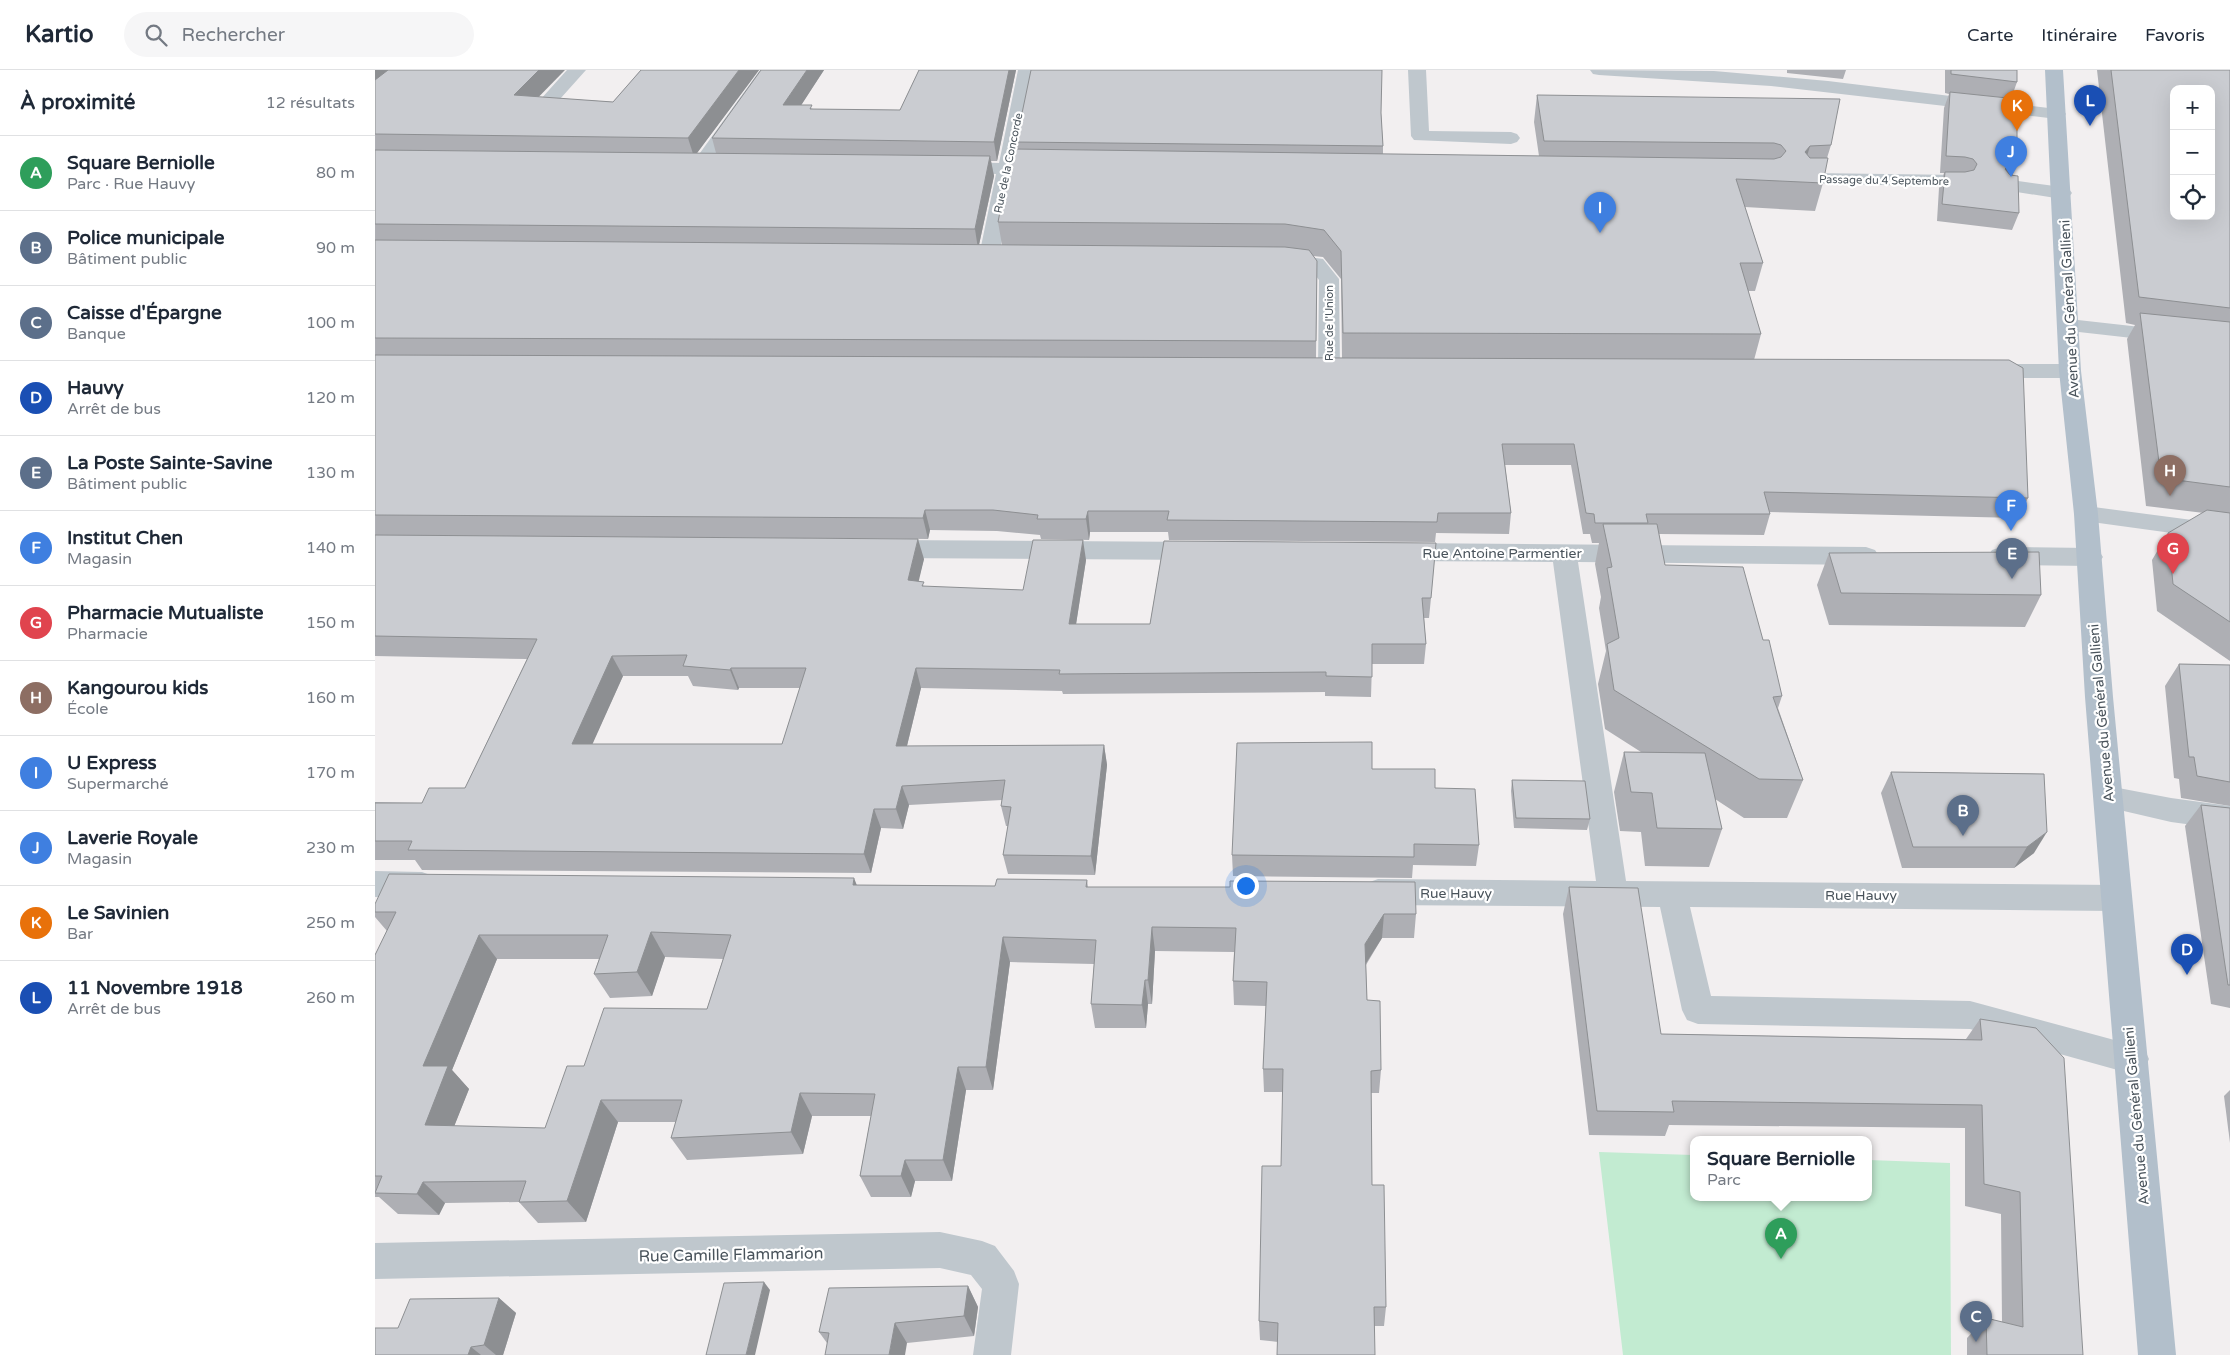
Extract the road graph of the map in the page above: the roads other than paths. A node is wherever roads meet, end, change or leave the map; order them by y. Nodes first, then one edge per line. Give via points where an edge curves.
1 (577, 70) edge
2 (769, 70) edge
3 (1027, 70) edge
4 (1417, 70) edge
5 (1599, 70) edge
6 (2054, 70) edge
7 (598, 108) edge
8 (2057, 114) junction
9 (1511, 138) dead end
10 (681, 164) edge
11 (701, 164) junction
12 (721, 165) edge
13 (937, 168) edge
14 (1006, 168) junction
15 (1065, 169) edge
16 (1810, 179) edge
17 (1959, 181) edge
18 (2011, 186) edge
19 (2062, 192) junction
20 (989, 256) edge
21 (1266, 259) edge
22 (2069, 325) junction
23 (2230, 343) edge
24 (1329, 368) edge
25 (1964, 371) edge
26 (2070, 371) junction
27 (2086, 514) junction
28 (2230, 533) edge
29 (865, 548) edge
30 (1225, 551) edge
31 (1375, 552) edge
32 (1564, 553) junction
33 (1890, 556) edge
34 (1979, 556) edge
35 (2089, 557) junction
36 (2108, 797) junction
37 (2230, 818) edge
38 (375, 884) edge
39 (445, 885) edge
40 (1349, 892) edge
41 (1613, 894) junction
42 (1672, 894) junction
43 (2116, 898) junction
44 (2131, 1059) junction
45 (375, 1261) edge
46 (992, 1355) edge
47 (2157, 1355) edge

1 - 7 street via 549,100 557,105
2 - 11 street
3 - 14 street, Rue de la Concorde
4 - 9 street via 1420,136
5 - 8 street via 1653,71 1780,82
6 - 8 main road, Avenue du Général Gallieni
8 - 19 main road, Avenue du Général Gallieni
10 - 11 street
11 - 12 street
13 - 14 street
14 - 15 street
14 - 20 street, Rue de la Concorde
16 - 17 street, Passage du 4 Septembre
18 - 19 street
19 - 22 main road, Avenue du Général Gallieni
21 - 24 street, Rue de l'Union via 1316,263 1329,279
22 - 23 street
22 - 26 main road, Avenue du Général Gallieni
25 - 26 street
26 - 27 main road, Avenue du Général Gallieni
27 - 28 street
27 - 35 main road, Avenue du Général Gallieni
29 - 30 street
31 - 32 street, Rue Antoine Parmentier
32 - 33 street, Rue Antoine Parmentier
32 - 41 street
34 - 35 street
35 - 36 main road, Avenue du Général Gallieni
36 - 37 street
36 - 43 main road, Avenue du Général Gallieni
38 - 39 street
40 - 41 street, Rue Hauvy
41 - 42 street, Rue Hauvy
42 - 43 street, Rue Hauvy
42 - 44 street via 1698,1010 1970,1015
43 - 44 main road, Avenue du Général Gallieni
44 - 47 main road, Avenue du Général Gallieni
45 - 46 street, Rue Camille Flammarion via 940,1250 982,1259 1001,1284

